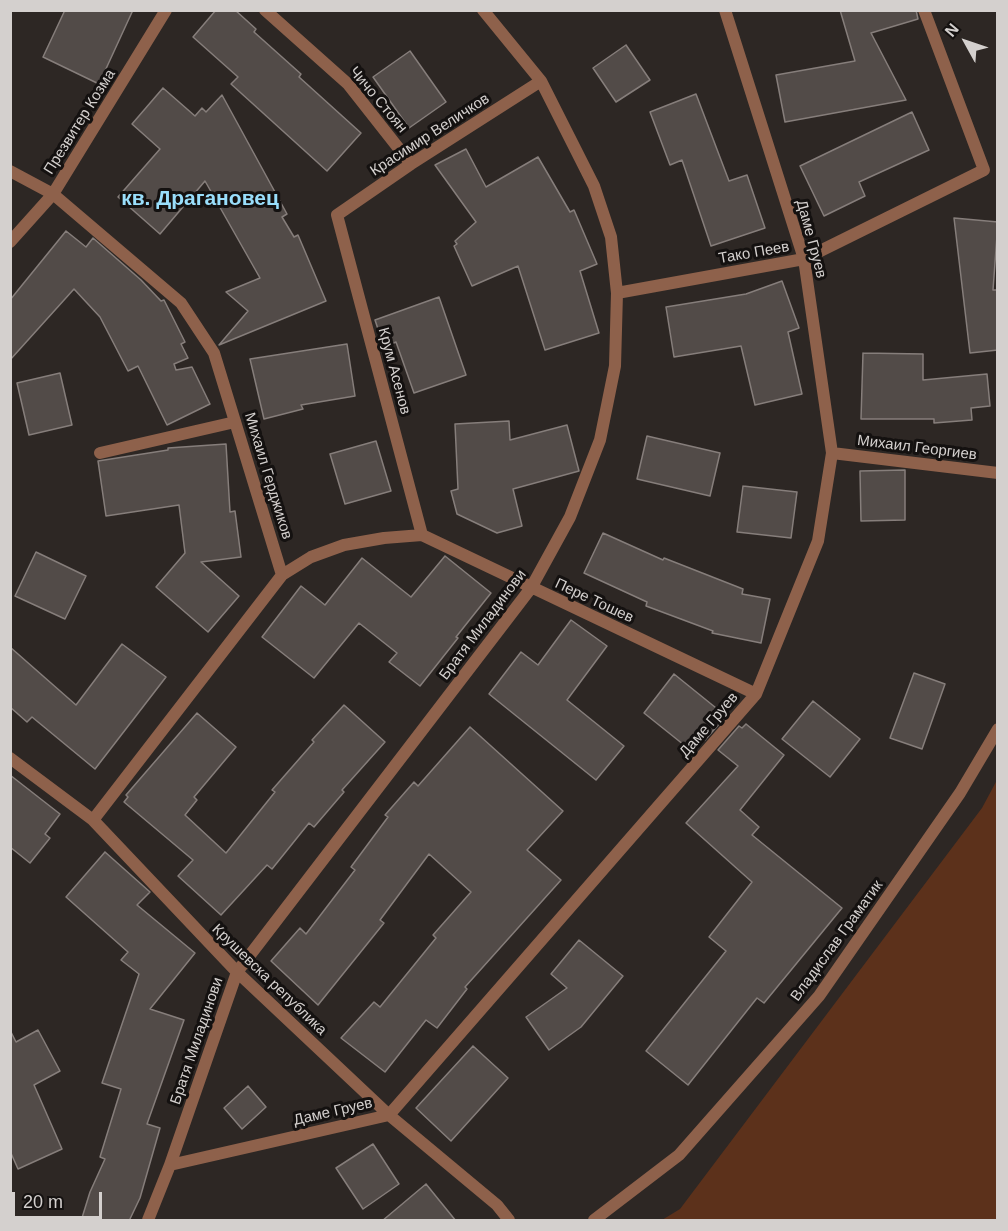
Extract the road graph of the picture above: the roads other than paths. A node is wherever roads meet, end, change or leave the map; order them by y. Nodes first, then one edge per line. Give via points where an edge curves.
1 (166, 10) edge
2 (265, 10) edge
3 (483, 10) edge
4 (725, 10) edge
5 (924, 10) edge
6 (541, 81) junction
7 (411, 164) junction
8 (10, 171) edge
9 (53, 194) junction
10 (337, 215) joint
11 (10, 242) edge
12 (804, 259) junction
13 (617, 293) junction
14 (236, 422) junction
15 (100, 453) dead end
16 (832, 453) junction
17 (998, 473) edge
18 (422, 535) junction
19 (282, 575) junction
20 (531, 588) junction
21 (756, 694) junction
22 (998, 729) edge
23 (10, 758) edge
24 (93, 820) junction
25 (237, 972) junction
26 (389, 1115) junction
27 (170, 1165) junction
28 (148, 1221) edge
29 (509, 1221) edge
30 (594, 1221) edge

1 - 9 street, Презвитер Козма
2 - 7 street, Чичо Стоян via 348,84
3 - 6 street, Братя Миладинови
4 - 12 street, Даме Груев
5 - 12 street, Тако Пеев via 984,170
6 - 7 street, Красимир Величков
6 - 13 street, Братя Миладинови via 594,186 610,237
7 - 10 street, Красимир Величков
8 - 9 street, Михаил Герджиков
9 - 11 street, Презвитер Козма
9 - 14 street, Михаил Герджиков via 181,303 214,353
10 - 18 street, Крум Асенов
12 - 13 street, Тако Пеев
12 - 16 street, Даме Груев
13 - 20 street, Братя Миладинови via 615,366 600,440 570,517
14 - 15 street
14 - 19 street, Михаил Герджиков
16 - 17 street, Михаил Георгиев
16 - 21 street, Даме Груев via 818,541
18 - 19 street via 344,545 311,557
18 - 20 street, Пере Тошев
19 - 24 street
20 - 21 street, Пере Тошев
20 - 25 street, Братя Миладинови
21 - 26 street, Даме Груев
22 - 30 street, Владислав Граматик via 960,793 819,996 680,1155
23 - 24 street, Крушевска република
24 - 25 street, Крушевска република
25 - 26 street, Крушевска република
25 - 27 street, Братя Миладинови
26 - 27 street, Даме Груев
26 - 29 street, Крушевска република via 497,1205
27 - 28 street, Братя Миладинови

